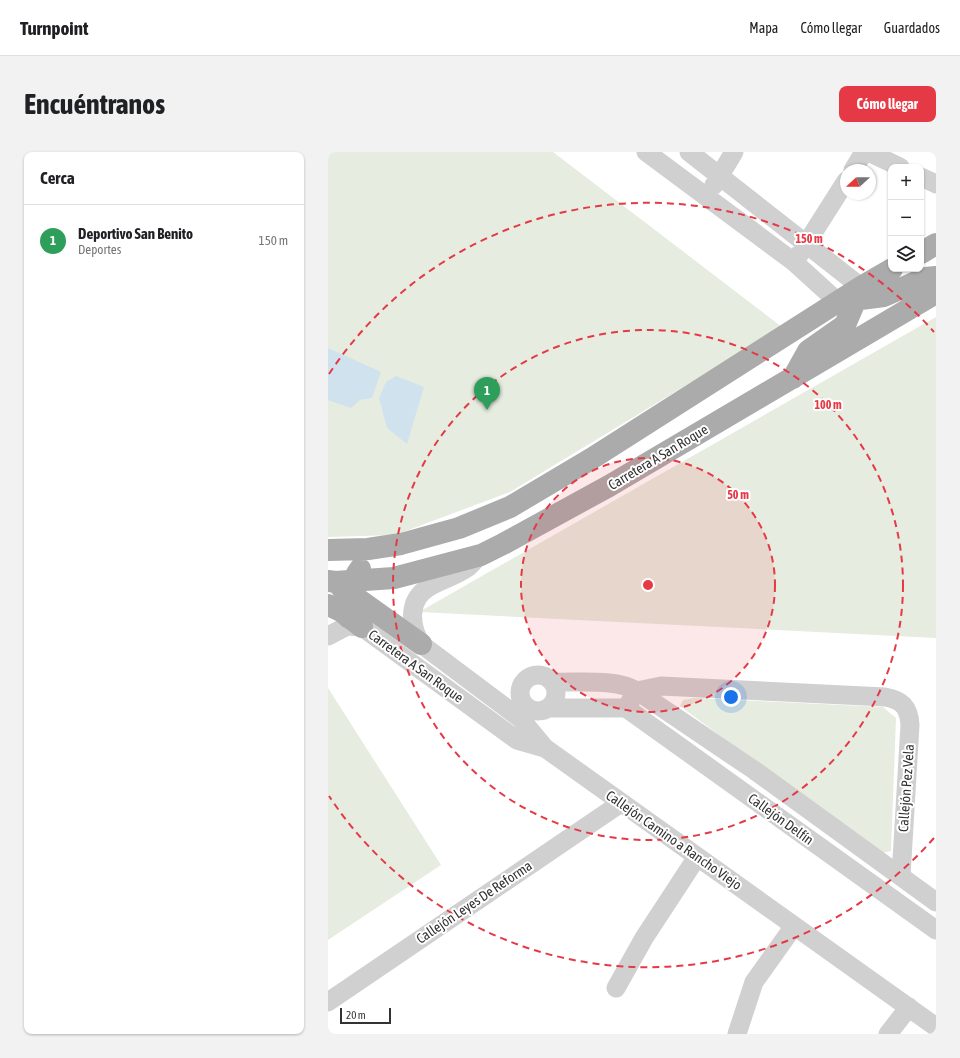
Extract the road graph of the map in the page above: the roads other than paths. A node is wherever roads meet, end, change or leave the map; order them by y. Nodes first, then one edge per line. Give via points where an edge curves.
1 (646, 152) edge
2 (689, 152) edge
3 (734, 152) edge
4 (864, 152) edge
5 (868, 152) edge
6 (857, 164) edge
7 (894, 164) edge
8 (721, 176) junction
9 (924, 178) edge
10 (936, 184) edge
11 (840, 191) edge
12 (706, 197) junction
13 (807, 244) junction
14 (936, 244) edge
15 (924, 251) edge
16 (794, 262) junction
17 (888, 272) edge
18 (936, 277) edge
19 (936, 293) edge
20 (852, 296) junction
21 (792, 379) junction
22 (459, 528) junction
23 (328, 550) edge
24 (481, 555) junction
25 (343, 583) edge
26 (328, 605) edge
27 (355, 622) junction
28 (328, 636) edge
29 (421, 644) junction
30 (552, 682) junction
31 (637, 691) junction
32 (520, 692) junction
33 (494, 697) junction
34 (550, 708) junction
35 (626, 708) junction
36 (525, 714) junction
37 (545, 748) junction
38 (621, 803) junction
39 (697, 857) junction
40 (901, 876) junction
41 (936, 902) edge
42 (794, 926) junction
43 (936, 930) edge
44 (616, 988) dead end
45 (328, 1002) edge
46 (909, 1007) junction
47 (936, 1027) edge
48 (737, 1034) edge
49 (888, 1034) edge

1 - 12 street
2 - 8 street
3 - 8 street
4 - 6 street
5 - 7 street
8 - 12 street
8 - 13 street
9 - 10 street
11 - 13 street
12 - 16 street
13 - 16 street
13 - 20 street
14 - 15 main road
16 - 20 street via 819,284
17 - 20 main road
18 - 20 main road via 925,278 884,296
19 - 21 main road, Carretera A San Roque
20 - 21 main road via 845,325 808,351
20 - 22 main road via 563,476 510,507
21 - 24 main road, Carretera A San Roque via 582,502
22 - 23 main road via 394,545 368,549
22 - 25 main road via 450,541 432,549 368,563
24 - 25 main road, Carretera A San Roque via 394,578
24 - 29 street via 467,567 422,593 413,609 412,626
25 - 27 main road
25 - 29 main road
26 - 27 main road, Carretera A San Roque
27 - 28 street
27 - 37 street, Carretera A San Roque via 517,740
29 - 33 street, Callejón Camino a Rancho Viejo
30 - 31 street, Callejón Delfín via 616,684
30 - 32 street via 544,676 533,676 524,682
30 - 34 street via 556,696
31 - 35 street
31 - 40 street, Callejón Delfín via 754,770
31 - 40 street, Callejón Pez Vela via 661,686 885,697 902,702 908,709 910,724
32 - 33 street
32 - 36 street
33 - 36 street, Callejón Camino a Rancho Viejo
34 - 35 street
34 - 36 street
35 - 43 street, Callejón Delfín
36 - 37 street, Callejón Camino a Rancho Viejo
37 - 38 street, Callejón Camino a Rancho Viejo
38 - 39 street, Callejón Camino a Rancho Viejo
38 - 45 street, Callejón Leyes De Reforma
39 - 42 street, Callejón Camino a Rancho Viejo
39 - 44 street via 644,938
40 - 41 street, Callejón Delfín
42 - 46 street, Callejón Camino a Rancho Viejo
42 - 48 street via 754,982
46 - 47 street, Callejón Camino a Rancho Viejo
46 - 49 street

